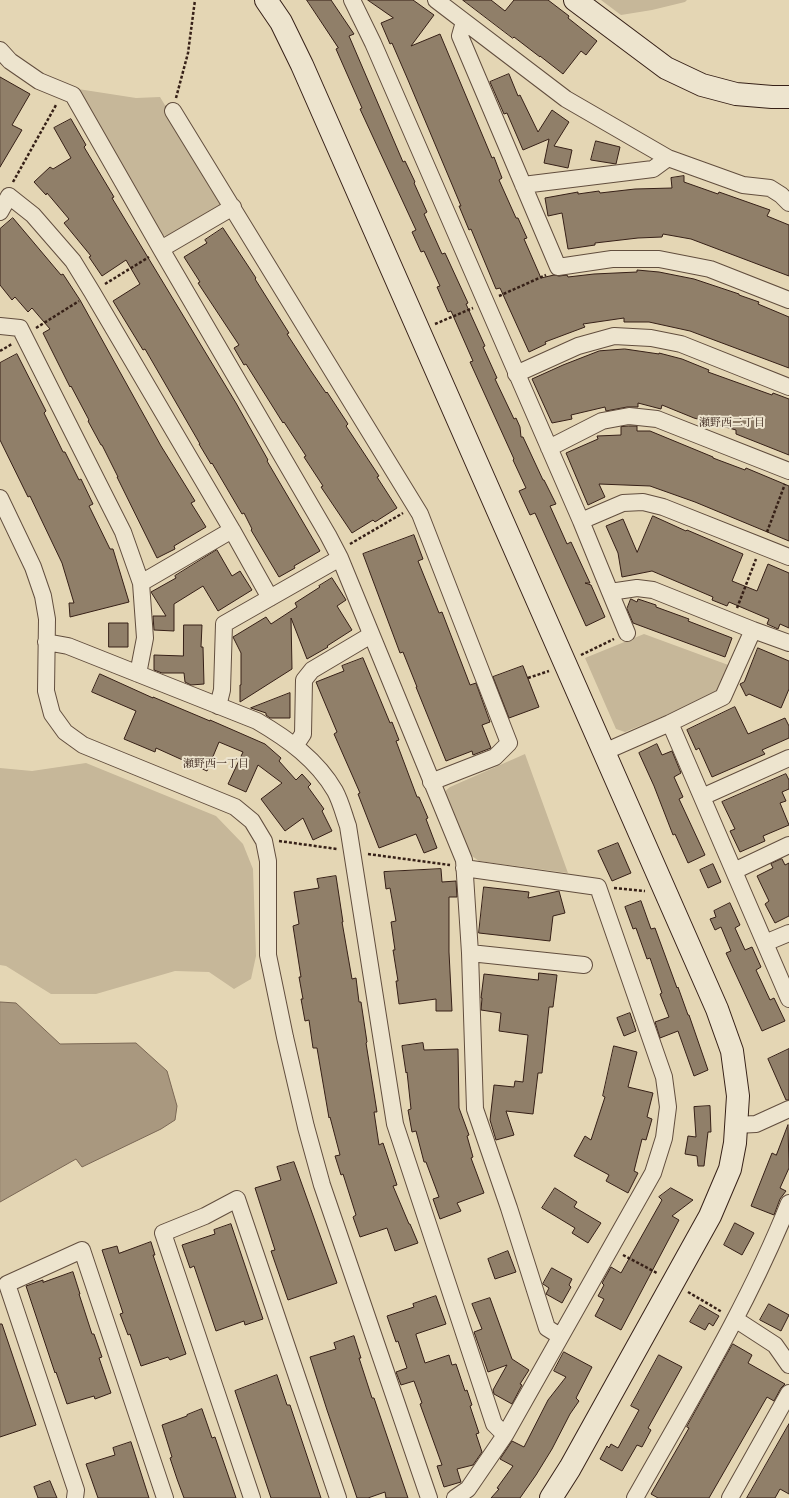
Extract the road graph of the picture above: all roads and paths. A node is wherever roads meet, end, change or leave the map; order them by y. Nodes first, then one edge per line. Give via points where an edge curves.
1 (195, 0) edge
2 (266, 0) edge
3 (352, 0) edge
4 (436, 0) edge
5 (575, 0) edge
6 (464, 22) junction
7 (0, 50) edge
8 (64, 91) junction
9 (789, 97) edge
10 (173, 111) joint
11 (668, 158) junction
12 (523, 185) junction
13 (9, 196) junction
14 (789, 203) edge
15 (233, 207) junction
16 (0, 212) edge
17 (161, 249) junction
18 (558, 267) junction
19 (92, 292) junction
20 (498, 297) dead end
21 (789, 300) edge
22 (478, 305) dead end
23 (434, 325) dead end
24 (0, 326) edge
25 (24, 336) junction
26 (0, 351) edge
27 (516, 374) junction
28 (789, 387) edge
29 (549, 448) junction
30 (789, 471) edge
31 (0, 498) edge
32 (415, 505) junction
33 (581, 521) junction
34 (232, 530) junction
35 (338, 555) junction
36 (789, 557) edge
37 (141, 583) junction
38 (610, 592) junction
39 (270, 598) junction
40 (753, 630) junction
41 (626, 633) joint
42 (371, 635) junction
43 (46, 642) junction
44 (789, 643) edge
45 (578, 656) dead end
46 (552, 670) dead end
47 (138, 674) junction
48 (528, 678) dead end
49 (218, 706) junction
50 (670, 723) junction
51 (295, 746) junction
52 (604, 752) junction
53 (789, 758) edge
54 (431, 782) junction
55 (702, 797) junction
56 (789, 845) edge
57 (464, 868) junction
58 (734, 871) junction
59 (598, 887) junction
60 (649, 891) dead end
61 (789, 933) edge
62 (765, 943) junction
63 (470, 952) junction
64 (584, 965) dead end
65 (789, 999) edge
66 (789, 1109) edge
67 (736, 1125) junction
68 (789, 1203) edge
69 (610, 1248) junction
70 (659, 1274) dead end
71 (686, 1291) dead end
72 (735, 1319) junction
73 (560, 1336) junction
74 (789, 1365) edge
75 (789, 1393) edge
76 (505, 1435) junction
77 (75, 1498) edge
78 (165, 1498) edge
79 (252, 1498) edge
80 (338, 1498) edge
81 (429, 1498) edge
82 (455, 1498) edge
83 (551, 1498) edge
84 (635, 1498) edge
85 (730, 1498) edge

1 - 10 path via 188,52
2 - 52 street via 281,22 302,65
3 - 27 street
4 - 6 street
5 - 9 street via 666,68 696,82 736,94
6 - 11 street via 566,99
6 - 12 street via 460,36
7 - 8 street via 10,61 39,81
8 - 13 path via 12,184
8 - 17 street via 73,95
10 - 15 street
11 - 12 street via 653,169
11 - 14 street via 744,185 770,188
12 - 18 street
13 - 16 street
13 - 19 street via 33,215 73,261
15 - 17 street
15 - 32 street
17 - 19 path
17 - 35 street
18 - 20 path
18 - 21 street via 612,259 659,259 710,269
19 - 25 path
19 - 34 street
22 - 23 path
24 - 25 street via 20,328
25 - 26 path
25 - 37 street via 123,532
27 - 28 street via 578,346 614,336 651,338 681,344
27 - 29 street
29 - 30 street via 602,421 629,416 657,419
29 - 33 street
31 - 43 street via 33,567 43,596 47,619
32 - 35 path
32 - 54 street via 509,743 495,757
33 - 36 street via 623,503 643,502 664,507
33 - 38 street
34 - 37 street
34 - 39 street
35 - 39 street
35 - 42 street
37 - 47 street via 145,638
38 - 40 street via 637,588 653,590
38 - 41 street
39 - 49 street via 224,624 222,690
40 - 44 street
40 - 50 street via 723,697
41 - 45 path
42 - 51 street via 312,670 304,680 303,734
42 - 54 street
43 - 47 street via 68,646
43 - 81 street via 46,691 52,714 65,732 83,745 235,807 252,821 264,841 268,861 268,955 306,1127 322,1185
46 - 48 path
47 - 49 street
49 - 51 street via 257,721
50 - 52 street
50 - 55 street
51 - 76 street via 317,766 335,792 348,826 395,1124 494,1424
52 - 67 street via 717,1010 732,1051 738,1096
53 - 55 street
54 - 57 street via 464,860
55 - 58 street
56 - 58 street
57 - 59 street
57 - 63 street
58 - 62 street
59 - 60 path
59 - 69 street via 664,1077 668,1107 664,1138 653,1173
61 - 62 street
62 - 65 street
63 - 64 street
63 - 73 street via 475,1109 547,1328
66 - 67 street via 756,1124
67 - 83 street via 730,1169 710,1216
68 - 72 street
69 - 70 path
69 - 73 street
71 - 72 path
72 - 74 street via 775,1345
72 - 84 street
73 - 76 street
75 - 85 street
76 - 82 street via 468,1489
77 - 78 street via 76,1490 7,1284 82,1250
79 - 80 street via 163,1233 205,1216 237,1199

